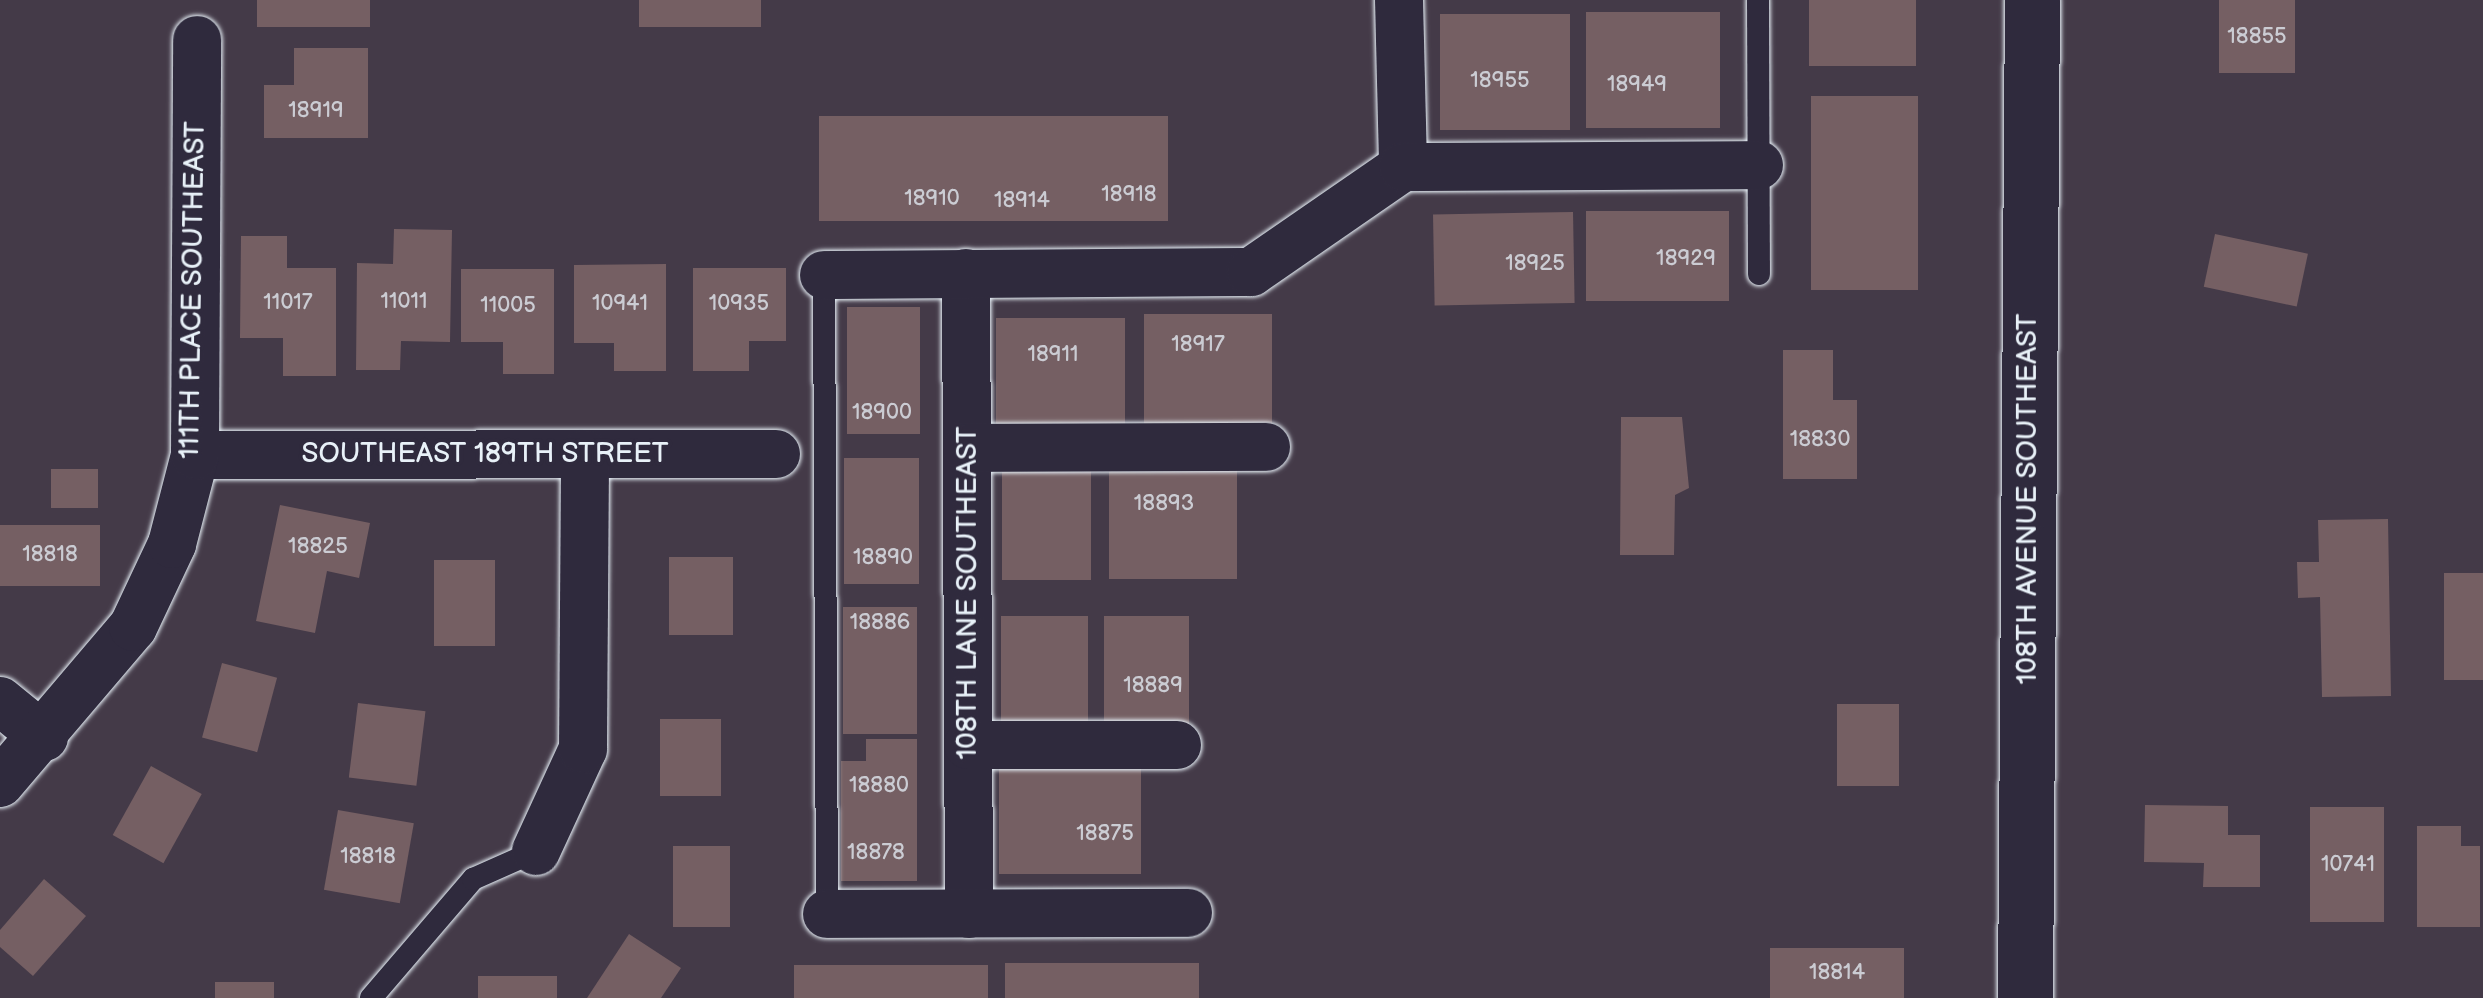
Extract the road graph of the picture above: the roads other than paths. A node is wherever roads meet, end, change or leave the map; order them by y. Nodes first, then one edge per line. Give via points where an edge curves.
1 (1399, 0) edge
2 (1758, 0) edge
3 (2032, 0) edge
4 (196, 40) dead end
5 (1759, 165) junction
6 (1403, 167) junction
7 (966, 273) junction
8 (1759, 274) dead end
9 (824, 275) joint
10 (1266, 447) dead end
11 (967, 448) junction
12 (585, 454) junction
13 (776, 454) dead end
14 (195, 455) junction
15 (0, 701) edge
16 (44, 737) junction
17 (1177, 745) dead end
18 (968, 746) junction
19 (0, 783) edge
20 (536, 851) joint
21 (1188, 913) dead end
22 (827, 914) joint
23 (969, 914) junction
24 (371, 998) edge
25 (2025, 998) edge

1 - 6 street
2 - 5 lane
3 - 25 main road, 108TH AVENUE SOUTHEAST
4 - 14 street, 111TH PLACE SOUTHEAST
5 - 6 street
5 - 8 lane
6 - 7 street via 1250,272
7 - 9 street
7 - 11 street, 108TH LANE SOUTHEAST
9 - 22 lane
10 - 11 street
11 - 18 street, 108TH LANE SOUTHEAST
12 - 13 street, SOUTHEAST 189TH STREET
12 - 14 street, SOUTHEAST 189TH STREET
12 - 20 street via 583,749
14 - 16 street, 111TH PLACE SOUTHEAST via 172,544 133,626
15 - 16 street
16 - 19 street, 111TH PLACE SOUTHEAST
17 - 18 street
18 - 23 street, 108TH LANE SOUTHEAST
20 - 24 lane via 474,880
21 - 23 street
22 - 23 street

